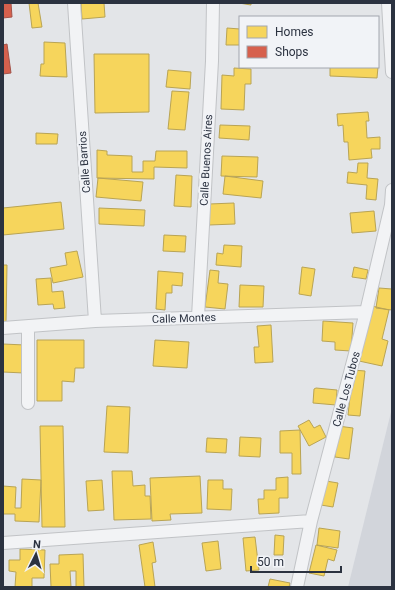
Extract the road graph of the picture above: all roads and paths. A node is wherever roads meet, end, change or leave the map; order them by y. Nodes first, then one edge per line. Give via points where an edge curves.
1 (74, 3) edge
2 (213, 3) edge
3 (388, 3) edge
4 (392, 72) edge
5 (392, 190) edge
6 (366, 312) junction
7 (198, 317) junction
8 (95, 321) junction
9 (28, 327) junction
10 (3, 328) edge
11 (28, 403) dead end
12 (311, 521) junction
13 (3, 543) edge
14 (297, 587) edge

1 - 8 street, Calle Barrios
2 - 7 street, Calle Buenos Aires
3 - 4 street
5 - 6 street, Calle Los Tubos via 391,205
6 - 7 street, Calle Montes
6 - 12 street, Calle Los Tubos
7 - 8 street, Calle Montes
8 - 9 street, Calle Montes
9 - 10 street, Calle Montes
9 - 11 street
12 - 13 street
12 - 14 street, Calle Los Tubos

